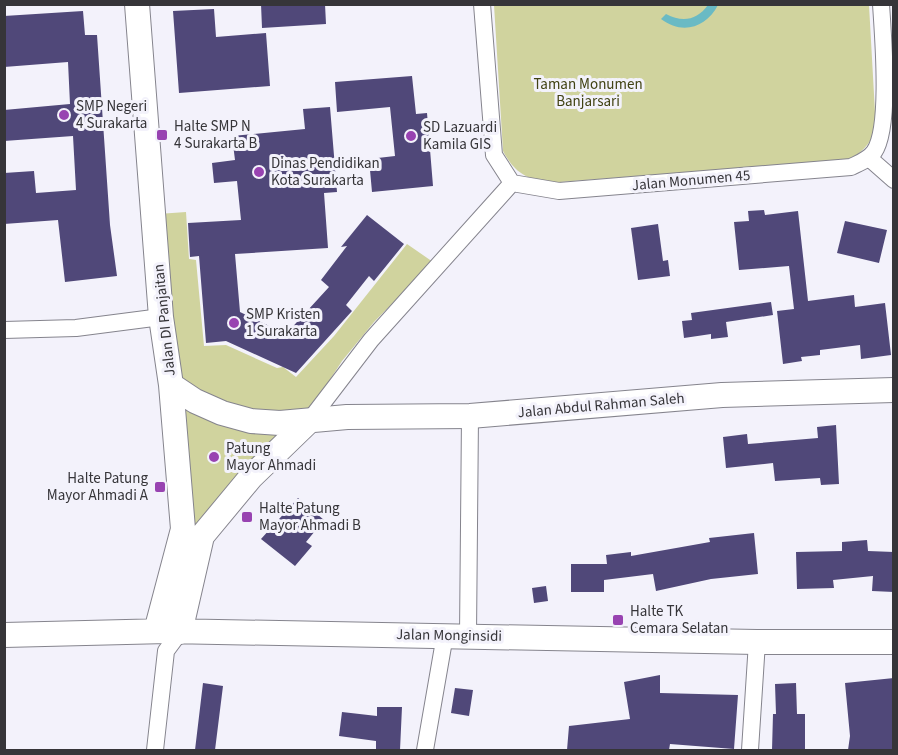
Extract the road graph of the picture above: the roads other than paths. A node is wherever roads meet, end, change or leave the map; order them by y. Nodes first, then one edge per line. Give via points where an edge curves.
1 (137, 4) edge
2 (482, 4) edge
3 (881, 4) edge
4 (869, 158) junction
5 (894, 180) edge
6 (512, 183) junction
7 (161, 317) junction
8 (4, 330) edge
9 (171, 385) junction
10 (894, 390) edge
11 (470, 417) junction
12 (309, 421) junction
13 (192, 532) junction
14 (4, 635) edge
15 (456, 635) junction
16 (167, 638) junction
17 (757, 642) junction
18 (894, 642) edge
19 (155, 750) edge
20 (425, 750) edge
21 (750, 750) edge

1 - 7 main road, Jalan DI Panjaitan
2 - 6 street via 494,155
3 - 4 street via 884,89 880,132
4 - 5 street
4 - 6 street, Jalan Monumen 45 via 850,167 559,191
6 - 12 street via 371,340
7 - 8 street via 55,329
7 - 9 main road, Jalan DI Panjaitan
9 - 12 main road, Jalan Abdul Rahman Saleh via 222,414 251,421
9 - 13 main road, Jalan DI Panjaitan
10 - 11 main road, Jalan Abdul Rahman Saleh via 722,395
11 - 12 main road, Jalan Abdul Rahman Saleh via 347,417
11 - 15 street
12 - 13 main road
13 - 16 main road, Jalan DI Panjaitan
14 - 16 main road, Jalan Monginsidi
15 - 16 main road, Jalan Monginsidi
15 - 17 main road, Jalan Monginsidi
15 - 20 street
16 - 19 street
17 - 18 main road, Jalan Monginsidi
17 - 21 street

